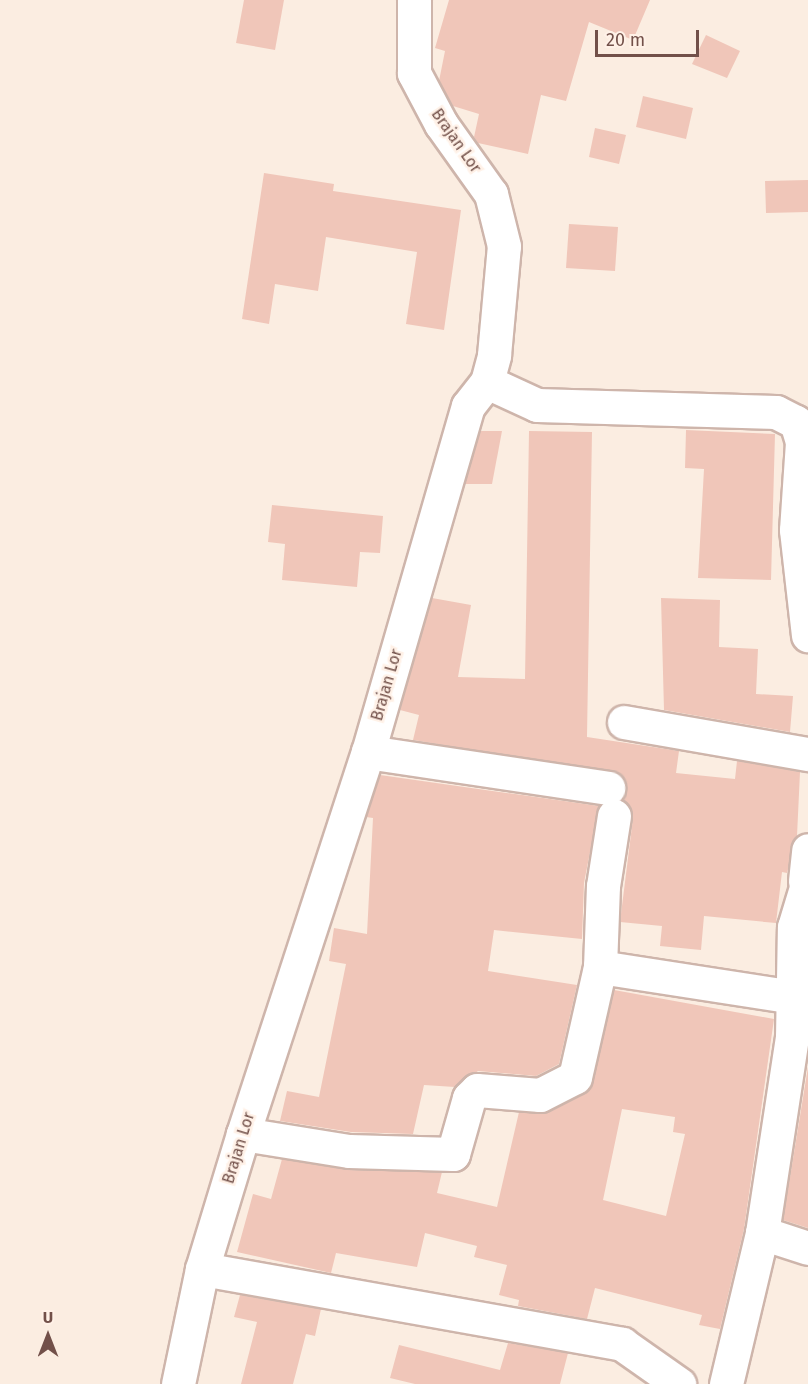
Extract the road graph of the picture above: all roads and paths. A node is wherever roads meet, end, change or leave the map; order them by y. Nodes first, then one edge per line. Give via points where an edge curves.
1 (414, 0) edge
2 (487, 382) junction
3 (808, 635) edge
4 (624, 722) dead end
5 (368, 752) junction
6 (808, 754) edge
7 (807, 871) edge
8 (600, 967) junction
9 (794, 998) junction
10 (243, 1134) junction
11 (762, 1233) junction
12 (808, 1248) edge
13 (202, 1269) junction
14 (178, 1384) edge
15 (679, 1384) edge
16 (726, 1384) edge

1 - 2 street, Brajan Lor via 414,73 441,124 491,194 504,246
2 - 3 street via 537,405 776,412 796,422 802,442 797,541
2 - 5 street, Brajan Lor via 468,406
4 - 6 street
5 - 8 street via 611,802
5 - 10 street, Brajan Lor
7 - 9 street via 794,927
8 - 9 street
8 - 10 street via 575,1077 540,1095 477,1090 469,1098 453,1154 349,1151
9 - 11 street
10 - 13 street, Brajan Lor
11 - 12 street
11 - 16 street
13 - 14 street, Brajan Lor
13 - 15 street via 621,1344

